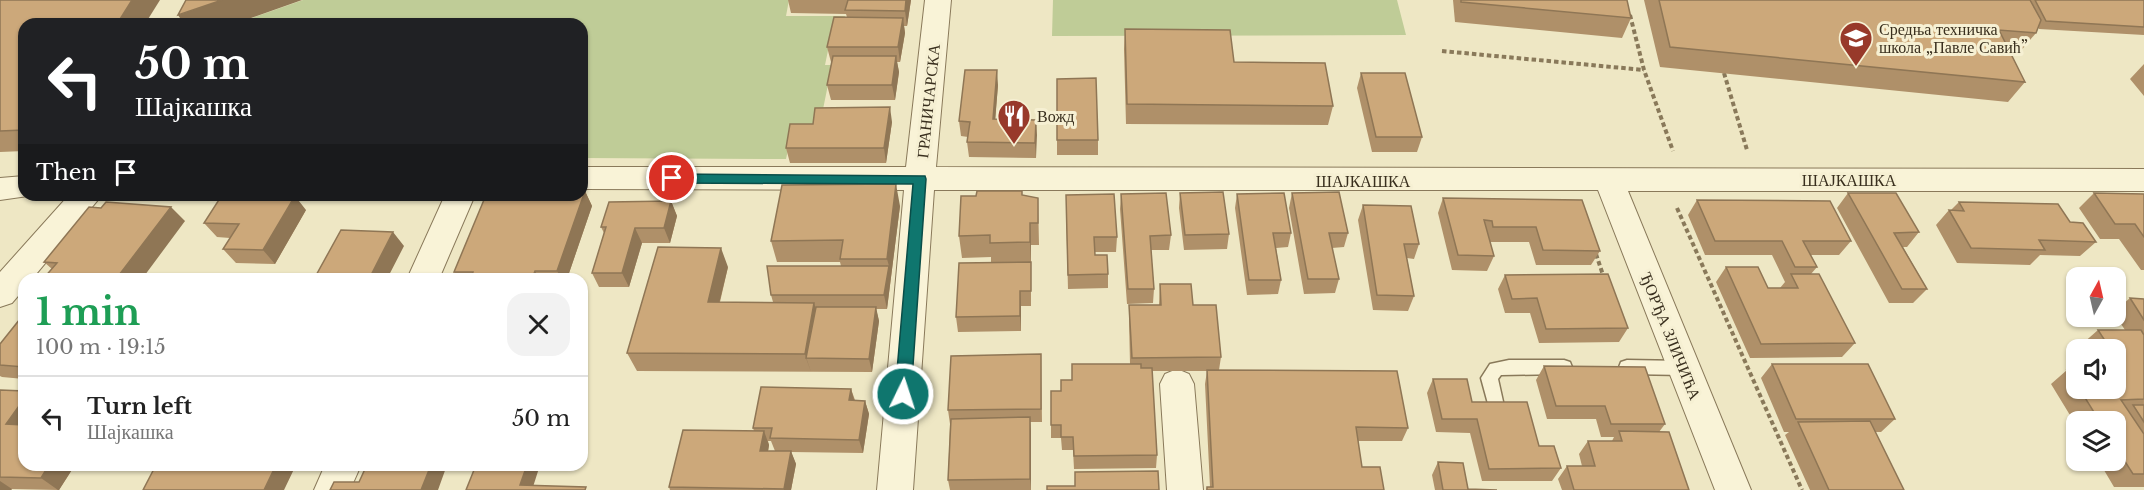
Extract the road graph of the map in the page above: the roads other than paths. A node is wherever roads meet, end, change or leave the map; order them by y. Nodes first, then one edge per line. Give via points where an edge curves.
1 (938, 0) edge
2 (588, 178) edge
3 (920, 179) junction
4 (2144, 180) edge
5 (1609, 181) junction
6 (18, 188) edge
7 (0, 189) edge
8 (82, 201) edge
9 (457, 201) edge
10 (18, 273) edge
11 (426, 273) edge
12 (18, 274) edge
13 (0, 294) edge
14 (1579, 367) edge
15 (1614, 367) edge
16 (1684, 368) junction
17 (1177, 384) dead end
18 (1496, 406) edge
19 (340, 471) edge
20 (332, 490) edge
21 (895, 490) edge
22 (1185, 490) edge
23 (1733, 490) edge

1 - 3 street, ГРАНИЧАРСКА
2 - 3 street, ШАЈКАШКА
3 - 5 street, ШАЈКАШКА
3 - 21 street, ГРАНИЧАРСКА
4 - 5 street, ШАЈКАШКА
5 - 16 street, ЂОРЂА ЗЛИЧИЋА
6 - 7 street
8 - 10 street
9 - 11 street
12 - 13 street
14 - 18 lane via 1496,369 1490,378
15 - 16 lane
16 - 23 street, ЂОРЂА ЗЛИЧИЋА
17 - 22 street
19 - 20 street

